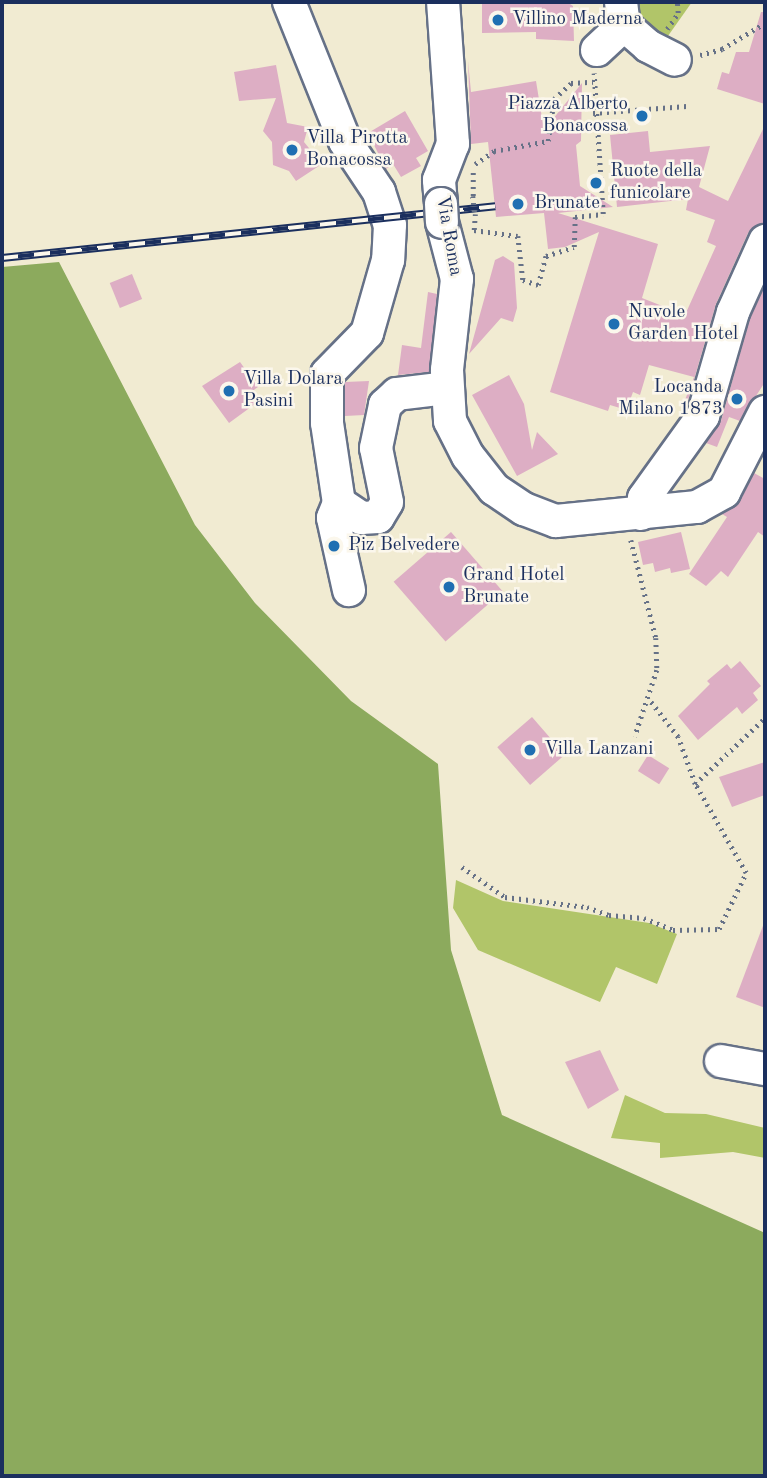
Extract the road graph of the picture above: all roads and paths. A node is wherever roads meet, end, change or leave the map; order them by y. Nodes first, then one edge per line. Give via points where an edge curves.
1 (289, 2) edge
2 (443, 2) edge
3 (622, 13) edge
4 (765, 23) edge
5 (597, 50) joint
6 (675, 60) joint
7 (593, 82) junction
8 (687, 106) dead end
9 (593, 113) junction
10 (473, 169) junction
11 (441, 209) junction
12 (765, 241) edge
13 (447, 388) junction
14 (765, 412) edge
15 (339, 503) junction
16 (633, 515) junction
17 (349, 590) dead end
18 (650, 701) junction
19 (765, 718) edge
20 (635, 736) dead end
21 (695, 784) junction
22 (462, 867) dead end
23 (721, 1061) dead end
24 (765, 1069) edge

1 - 15 street via 340,129 379,192 390,225 388,260 368,333 327,374 327,423
2 - 11 street, Via Roma via 453,144 439,180
3 - 5 street
3 - 6 street via 648,46
4 - 6 path via 722,49
5 - 7 path
7 - 9 path
7 - 10 path via 570,83 554,99 548,141 494,151
8 - 9 path
9 - 10 path, bridge via 603,214 575,217 574,247 546,256 538,285 523,281 518,236 474,230
10 - 11 path via 461,196
11 - 13 street, Via Roma via 457,279
12 - 16 street via 733,312 703,416
13 - 15 street via 397,394 385,405 376,449 387,502 378,517 362,518
13 - 16 street, Via Roma via 450,421 468,456 494,489 524,509 556,521
14 - 16 street, Via Roma via 723,492 697,508
15 - 17 street via 333,518
16 - 18 path via 656,638 657,670
18 - 20 path
18 - 21 path via 678,737
19 - 21 path
21 - 22 path via 746,873 719,929 673,930 644,918 609,915 587,906 505,897
23 - 24 street

